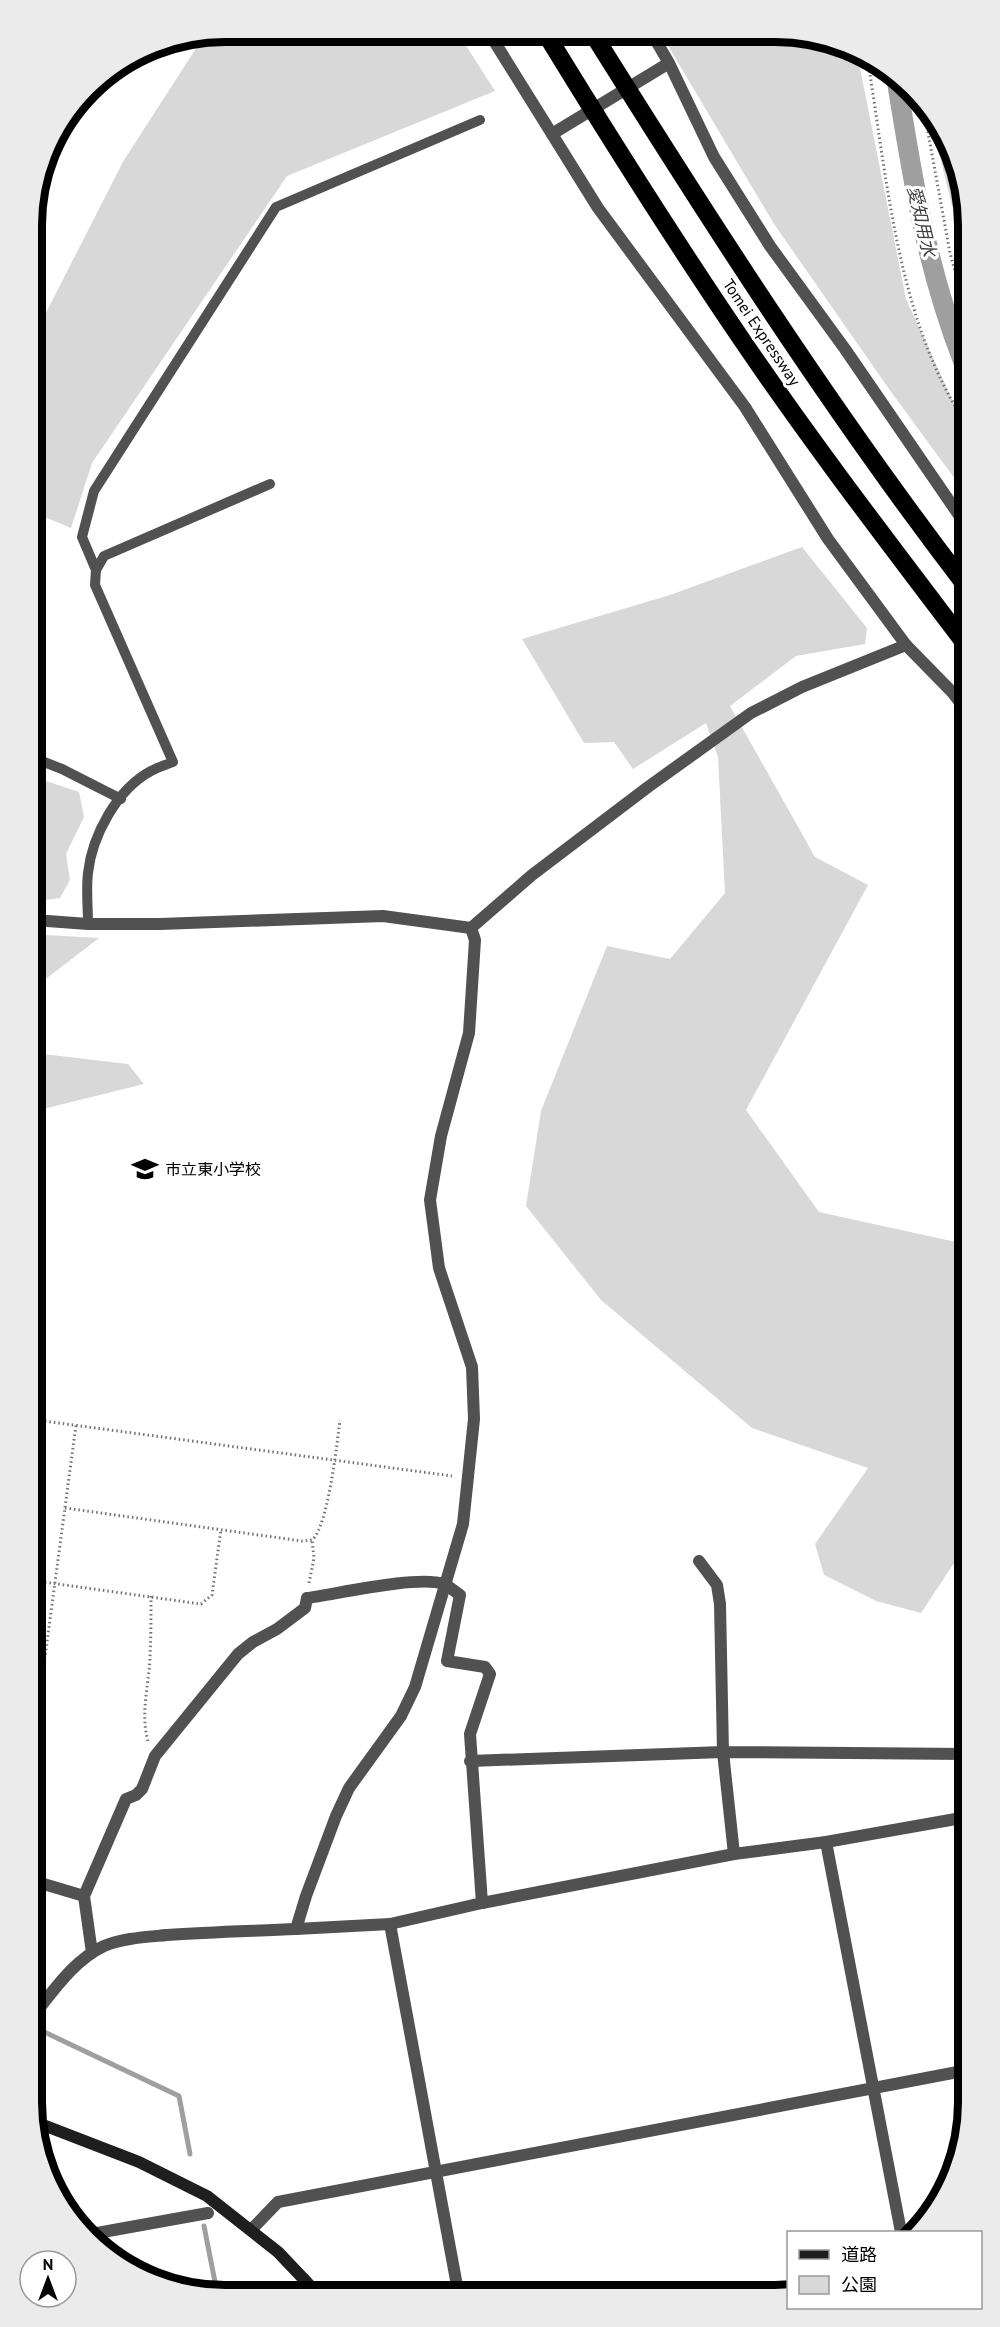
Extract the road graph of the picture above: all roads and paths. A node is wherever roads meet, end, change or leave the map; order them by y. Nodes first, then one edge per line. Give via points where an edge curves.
1 (495, 42) edge
2 (551, 42) edge
3 (598, 42) edge
4 (657, 42) edge
5 (669, 63) junction
6 (869, 68) edge
7 (480, 120) dead end
8 (926, 122) edge
9 (552, 134) junction
10 (958, 281) edge
11 (958, 412) edge
12 (270, 484) dead end
13 (958, 514) edge
14 (96, 570) junction
15 (958, 575) edge
16 (958, 634) edge
17 (906, 645) junction
18 (958, 700) edge
19 (42, 761) edge
20 (121, 799) junction
21 (42, 921) edge
22 (88, 924) junction
23 (471, 927) junction
24 (340, 1420) dead end
25 (42, 1421) edge
26 (76, 1425) junction
27 (334, 1462) junction
28 (469, 1478) junction
29 (65, 1508) junction
30 (221, 1529) junction
31 (312, 1540) junction
32 (699, 1561) dead end
33 (42, 1582) edge
34 (55, 1583) junction
35 (444, 1584) junction
36 (151, 1596) junction
37 (307, 1598) junction
38 (42, 1680) edge
39 (723, 1752) junction
40 (958, 1754) edge
41 (156, 1756) junction
42 (470, 1761) junction
43 (958, 1819) edge
44 (826, 1842) junction
45 (734, 1854) junction
46 (42, 1883) edge
47 (84, 1896) junction
48 (482, 1903) junction
49 (390, 1924) junction
50 (296, 1929) junction
51 (93, 1953) junction
52 (42, 2005) edge
53 (958, 2072) edge
54 (873, 2088) junction
55 (44, 2125) edge
56 (435, 2171) junction
57 (208, 2213) dead end
58 (251, 2229) junction
59 (901, 2231) edge
60 (98, 2233) edge
61 (309, 2285) edge
62 (457, 2285) edge

1 - 9 street
2 - 16 highway, Tomei Expressway via 742,340 880,533
3 - 15 highway, Tomei Expressway via 770,311
4 - 5 street
5 - 9 street
5 - 13 street via 714,158 770,246
6 - 11 path via 899,248 912,301 931,358
7 - 14 lane via 276,207 94,491 82,537
8 - 10 path
9 - 17 street via 598,208 745,407 828,539
12 - 14 lane via 104,555
14 - 20 lane via 95,585 173,762 150,771
17 - 18 street
17 - 23 street via 802,687 751,713 532,875
19 - 20 lane
20 - 22 lane via 108,816 91,857
21 - 22 street
22 - 23 street via 383,916
23 - 28 street via 475,940 470,1033 441,1136 430,1200 439,1268 472,1367 474,1419
24 - 27 path
25 - 26 path
26 - 27 path
26 - 29 path
27 - 28 path
27 - 31 path via 320,1530
28 - 35 street via 463,1524
29 - 30 path
29 - 34 path
30 - 31 path
30 - 36 path via 212,1595 201,1604
31 - 37 path via 314,1558
32 - 39 street via 717,1586 720,1604
33 - 34 path
34 - 36 path
34 - 38 path
35 - 37 street via 363,1588
35 - 42 street via 460,1595 447,1661 484,1666 490,1674 470,1734
35 - 50 street via 415,1687 401,1716 349,1788
36 - 41 path via 145,1730
37 - 41 street via 305,1608 238,1654
39 - 40 street
39 - 42 street
39 - 45 street
41 - 47 street via 142,1789 126,1799
42 - 48 street
43 - 44 street
44 - 45 street
44 - 54 street
45 - 48 street
46 - 47 street
47 - 51 street
48 - 49 street
49 - 50 street
49 - 56 street
50 - 51 street via 140,1938 104,1946
51 - 52 street via 60,1982
53 - 54 street
54 - 56 street
54 - 59 street
55 - 58 main road via 167,2175 207,2196
56 - 58 street via 278,2202
56 - 62 street
57 - 60 street
58 - 61 main road

